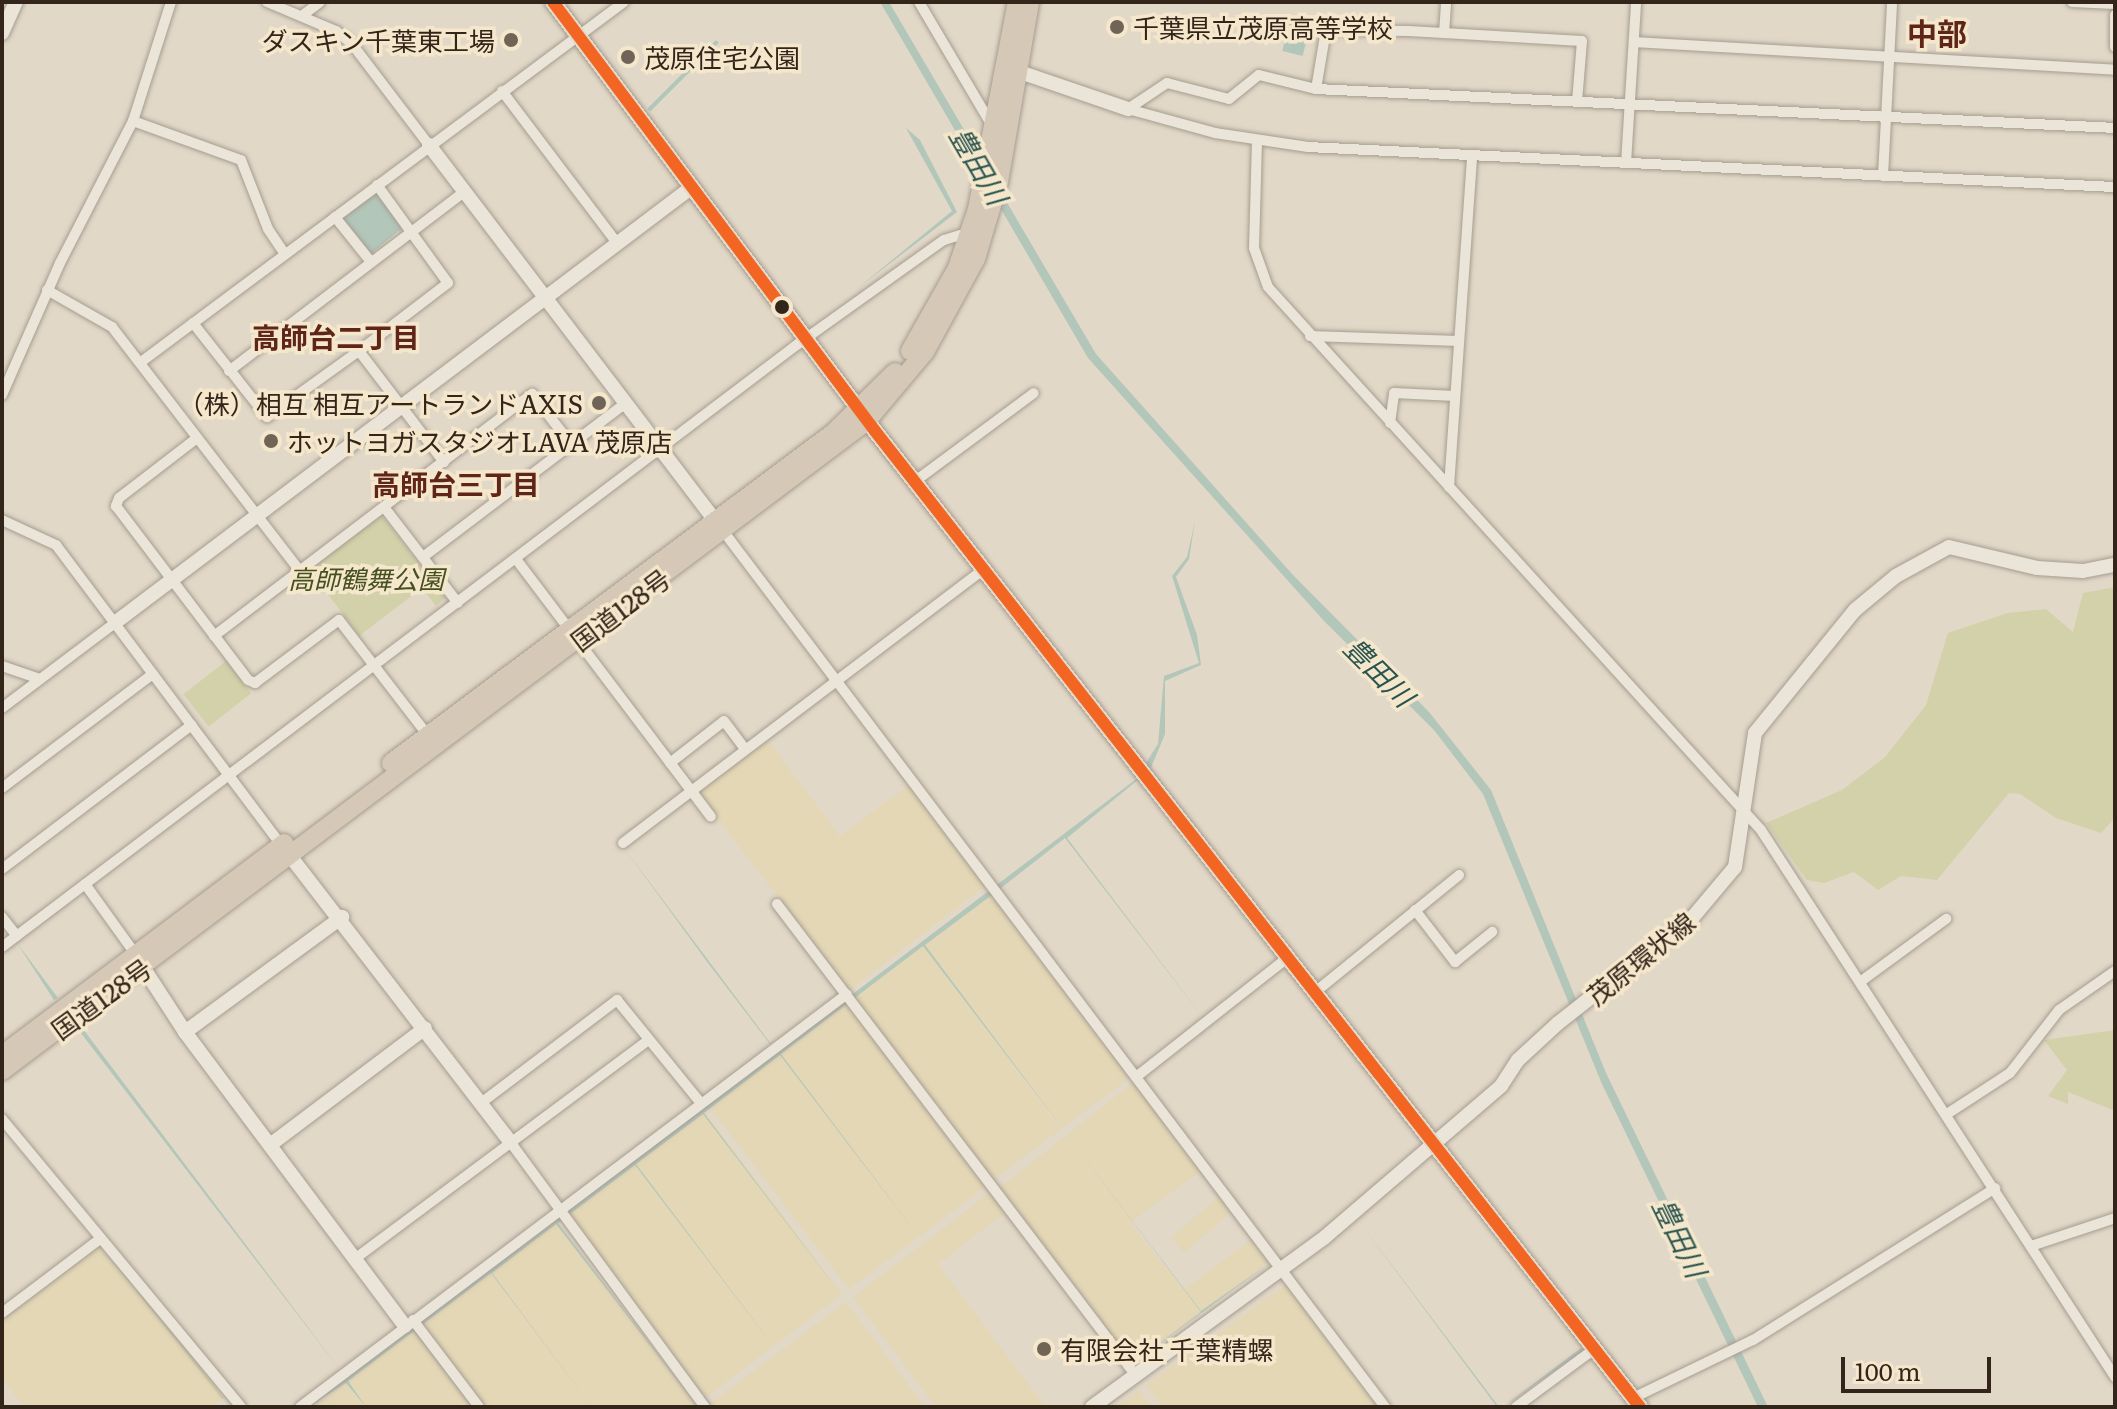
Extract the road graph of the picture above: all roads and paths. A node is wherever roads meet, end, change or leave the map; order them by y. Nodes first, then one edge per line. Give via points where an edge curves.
1 (16, 2) edge
2 (171, 2) edge
3 (267, 2) edge
4 (320, 2) edge
5 (553, 2) edge
6 (624, 2) edge
7 (919, 2) edge
8 (929, 2) edge
9 (1017, 2) edge
10 (1030, 2) edge
11 (1446, 2) edge
12 (1636, 2) edge
13 (1892, 2) edge
14 (2072, 2) edge
15 (2115, 4) edge
16 (926, 14) junction
17 (303, 15) junction
18 (2115, 15) edge
19 (2, 33) edge
20 (1444, 33) junction
21 (578, 35) junction
22 (1634, 42) junction
23 (2115, 47) edge
24 (1890, 55) junction
25 (1012, 69) junction
26 (2115, 70) edge
27 (1316, 89) junction
28 (502, 91) junction
29 (1577, 102) junction
30 (1630, 106) junction
31 (1128, 109) junction
32 (1886, 119) junction
33 (133, 121) junction
34 (2115, 128) edge
35 (998, 136) junction
36 (1257, 141) junction
37 (429, 145) junction
38 (1472, 156) junction
39 (1626, 163) junction
40 (1883, 176) junction
41 (377, 185) junction
42 (692, 187) junction
43 (2115, 187) edge
44 (465, 191) junction
45 (335, 217) junction
46 (978, 231) junction
47 (411, 233) junction
48 (617, 243) junction
49 (285, 254) junction
50 (371, 262) junction
51 (47, 290) junction
52 (545, 297) junction
53 (193, 323) junction
54 (1310, 336) junction
55 (807, 338) junction
56 (1459, 341) junction
57 (359, 351) junction
58 (141, 362) junction
59 (229, 371) junction
60 (1034, 393) dead end
61 (2, 395) edge
62 (1455, 396) junction
63 (626, 403) junction
64 (401, 406) junction
65 (863, 415) junction
66 (1390, 423) junction
67 (197, 438) junction
68 (571, 444) junction
69 (661, 449) junction
70 (444, 462) junction
71 (914, 482) junction
72 (1449, 487) junction
73 (384, 507) junction
74 (257, 516) junction
75 (2, 520) edge
76 (719, 527) junction
77 (423, 557) junction
78 (516, 559) junction
79 (2115, 565) edge
80 (983, 570) junction
81 (300, 571) junction
82 (170, 581) junction
83 (458, 603) junction
84 (116, 622) junction
85 (574, 635) junction
86 (214, 636) junction
87 (2, 666) edge
88 (374, 666) junction
89 (153, 674) junction
90 (40, 679) junction
91 (837, 681) junction
92 (2, 708) edge
93 (192, 725) junction
94 (432, 741) junction
95 (745, 749) junction
96 (670, 763) junction
97 (228, 775) junction
98 (2, 788) edge
99 (690, 790) junction
100 (1743, 809) junction
101 (711, 817) dead end
102 (623, 843) dead end
103 (286, 849) junction
104 (2, 869) edge
105 (1459, 875) dead end
106 (85, 884) junction
107 (777, 904) dead end
108 (1415, 910) junction
109 (2, 917) edge
110 (342, 917) junction
111 (1946, 919) dead end
112 (1492, 932) dead end
113 (17, 936) junction
114 (2, 947) edge
115 (1287, 958) junction
116 (138, 962) junction
117 (2115, 971) edge
118 (1860, 982) junction
119 (1314, 993) junction
120 (847, 994) junction
121 (425, 1028) junction
122 (185, 1032) junction
123 (648, 1040) junction
124 (2, 1055) edge
125 (2, 1071) edge
126 (1136, 1077) junction
127 (700, 1102) junction
128 (481, 1103) junction
129 (1947, 1114) junction
130 (2, 1119) edge
131 (1434, 1142) junction
132 (511, 1143) junction
133 (270, 1145) junction
134 (1995, 1188) junction
135 (558, 1209) junction
136 (2115, 1218) edge
137 (101, 1238) junction
138 (2031, 1246) junction
139 (356, 1258) junction
140 (1283, 1271) junction
141 (2, 1313) edge
142 (409, 1323) junction
143 (1594, 1349) junction
144 (1137, 1377) junction
145 (2115, 1377) edge
146 (1636, 1402) edge
147 (241, 1407) edge
148 (300, 1407) edge
149 (479, 1407) edge
150 (705, 1407) edge
151 (1092, 1407) edge
152 (1385, 1407) edge
153 (1516, 1407) edge

1 - 19 street
2 - 33 street
3 - 17 street
4 - 17 street
5 - 21 main road
6 - 21 street
7 - 16 street
8 - 16 street
9 - 25 highway, 国道128号
10 - 25 highway, 国道128号
11 - 20 street
12 - 22 street
13 - 24 street
14 - 15 street
16 - 35 street
17 - 37 street via 352,44
18 - 23 street
20 - 27 street via 1326,30
20 - 29 street via 1582,41
21 - 28 street
21 - 42 main road
22 - 24 street
22 - 30 street
24 - 26 street
24 - 32 street
25 - 31 street
25 - 35 highway, 国道128号
27 - 29 street
27 - 31 street via 1259,75 1229,99 1167,83
28 - 37 street
28 - 48 street
29 - 30 street
30 - 32 street
30 - 39 street
31 - 36 street
32 - 34 street
32 - 40 street
33 - 49 street via 241,160 268,229
33 - 51 street
35 - 46 highway, 国道128号 via 977,209
35 - 46 highway, 国道128号 via 1003,159
36 - 38 street
36 - 54 street via 1253,222 1258,266 1268,287
37 - 41 street
37 - 44 street
38 - 39 street
38 - 56 street
39 - 40 street
40 - 43 street
41 - 45 street
41 - 47 street
42 - 48 street
42 - 55 main road
44 - 47 street
44 - 52 street
45 - 49 street
45 - 50 street
46 - 55 street via 944,240
46 - 65 highway, 国道128号 via 943,326
47 - 50 street
47 - 57 street via 448,283
48 - 52 street
49 - 53 street
50 - 59 street
51 - 58 street via 112,327
51 - 61 street
52 - 63 street
52 - 64 street
53 - 58 street
53 - 59 street
54 - 56 street
54 - 66 street
55 - 65 main road
55 - 69 street
56 - 62 street
57 - 59 street via 270,417 262,415
57 - 64 street
58 - 67 street
60 - 71 street
62 - 66 street via 1394,393
62 - 72 street
63 - 68 street
63 - 69 street
64 - 70 street
64 - 74 street
65 - 71 main road
65 - 76 highway, 国道128号
66 - 72 street
67 - 74 street
67 - 82 street via 117,501
68 - 70 street via 532,394
68 - 77 street
69 - 76 street
69 - 78 street
70 - 73 street
71 - 80 main road
72 - 100 street
73 - 77 street
73 - 81 street
74 - 81 street
74 - 82 street
75 - 84 street via 51,540
76 - 85 highway, 国道128号
76 - 91 street
77 - 83 street
78 - 83 street
78 - 85 street
79 - 100 street, 茂原環状線 via 2083,571 2037,568 1949,547 1896,576 1855,610 1755,733
80 - 91 street
80 - 115 main road
81 - 86 street
82 - 84 street
82 - 86 street
83 - 88 street
84 - 89 street
84 - 90 street
85 - 94 highway, 国道128号
85 - 96 street
86 - 88 street via 255,683 339,620
87 - 90 street
88 - 94 street
88 - 97 street
89 - 93 street
89 - 98 street
90 - 92 street
91 - 95 street
91 - 126 street
93 - 97 street
93 - 104 street
94 - 103 highway, 国道128号
95 - 96 street via 724,721
95 - 99 street
96 - 99 street
97 - 103 street
97 - 106 street
99 - 101 street
99 - 102 street
100 - 118 street
100 - 131 street, 茂原環状線 via 1735,867 1693,917 1558,1023 1518,1060 1501,1086
103 - 110 street
103 - 116 highway, 国道128号
105 - 108 street
106 - 113 street
106 - 116 street
107 - 120 street
108 - 112 street via 1455,962
108 - 119 street
109 - 113 street
110 - 121 street
110 - 122 street
111 - 118 street
113 - 114 street
115 - 119 main road
115 - 126 street
116 - 122 street
116 - 124 highway, 国道128号
116 - 125 highway, 国道128号
117 - 129 street via 2059,1010 2010,1073
118 - 129 street
119 - 131 main road
120 - 127 street
120 - 144 street
121 - 128 street
121 - 133 street
122 - 133 street
123 - 127 street
123 - 128 street via 617,1000
123 - 132 street
126 - 140 street
127 - 135 street
128 - 132 street
129 - 134 street
130 - 137 street
131 - 140 street, 茂原環状線
131 - 143 main road
132 - 135 street
132 - 139 street
133 - 139 street
134 - 138 street
134 - 146 street via 1753,1340
135 - 142 street
135 - 150 street
136 - 138 street
137 - 141 street
137 - 147 street
138 - 145 street
139 - 142 street
140 - 144 street, 茂原環状線
140 - 152 street
142 - 148 street
142 - 149 street
143 - 146 main road
143 - 153 street
144 - 151 street, 茂原環状線

